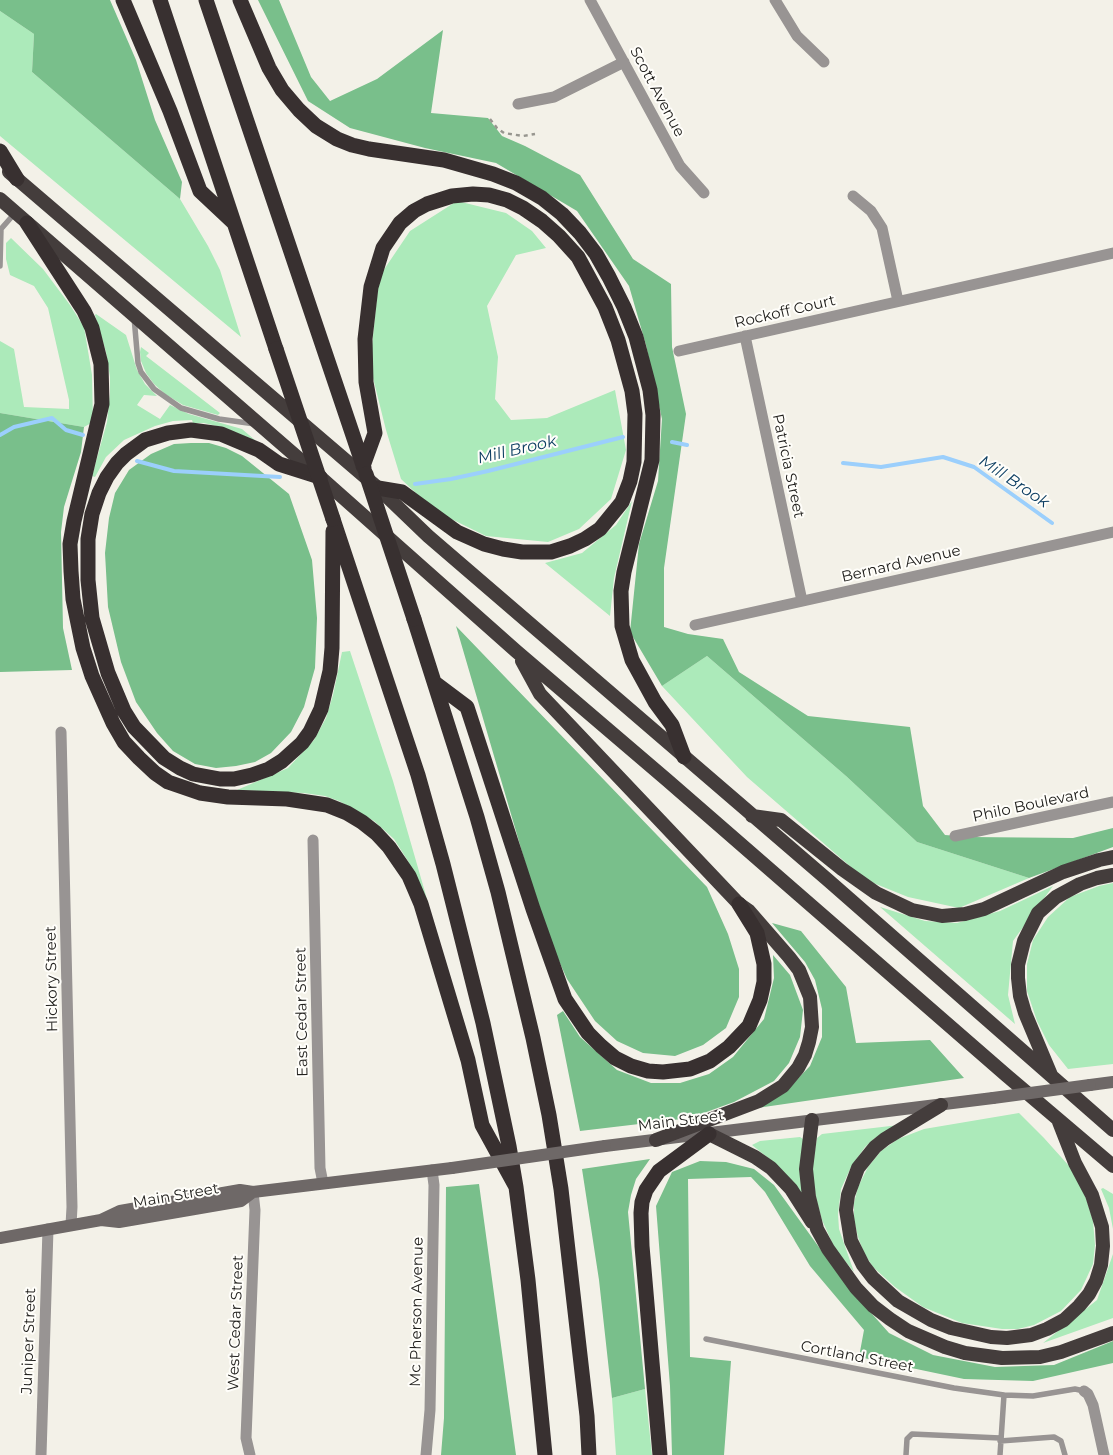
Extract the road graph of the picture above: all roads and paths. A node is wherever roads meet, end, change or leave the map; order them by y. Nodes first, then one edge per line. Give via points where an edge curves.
1 (123, 0) edge
2 (160, 0) edge
3 (206, 0) edge
4 (240, 0) edge
5 (590, 0) edge
6 (775, 0) edge
7 (624, 62) junction
8 (824, 62) dead end
9 (518, 104) dead end
10 (490, 119) dead end
11 (534, 134) dead end
12 (0, 151) edge
13 (0, 164) edge
14 (17, 179) junction
15 (704, 193) dead end
16 (853, 196) dead end
17 (0, 199) edge
18 (21, 218) junction
19 (234, 223) junction
20 (1113, 253) edge
21 (0, 266) edge
22 (898, 301) junction
23 (134, 315) junction
24 (745, 336) junction
25 (679, 351) dead end
26 (257, 424) junction
27 (365, 470) junction
28 (320, 478) junction
29 (378, 488) junction
30 (1113, 532) edge
31 (338, 547) junction
32 (802, 602) junction
33 (695, 625) dead end
34 (516, 651) junction
35 (435, 683) junction
36 (61, 732) dead end
37 (684, 757) junction
38 (1113, 802) edge
39 (752, 816) junction
40 (955, 836) dead end
41 (313, 840) dead end
42 (1113, 857) edge
43 (1113, 874) edge
44 (739, 904) junction
45 (1052, 1078) junction
46 (1113, 1082) edge
47 (942, 1105) junction
48 (1058, 1119) junction
49 (812, 1120) junction
50 (1113, 1130) edge
51 (709, 1134) junction
52 (656, 1140) junction
53 (1113, 1166) edge
54 (432, 1170) junction
55 (322, 1183) junction
56 (516, 1187) junction
57 (253, 1192) junction
58 (71, 1225) junction
59 (48, 1229) junction
60 (817, 1229) junction
61 (0, 1238) edge
62 (1113, 1333) edge
63 (706, 1339) dead end
64 (1084, 1390) joint
65 (1004, 1395) junction
66 (1000, 1440) junction
67 (41, 1455) edge
68 (250, 1455) edge
69 (426, 1455) edge
70 (545, 1455) edge
71 (589, 1455) edge
72 (660, 1455) edge
73 (906, 1455) edge
74 (1000, 1455) edge
75 (1065, 1455) edge
76 (1104, 1455) edge

1 - 19 highway via 200,190
2 - 19 highway
3 - 27 highway
4 - 37 highway via 278,83 316,126 352,145 444,160 516,183 562,214 600,262 636,337 653,414 652,460 620,591 622,626 632,660 672,725
5 - 7 street, Scott Avenue
6 - 8 street via 797,36
7 - 9 street via 554,97
7 - 15 street, Scott Avenue via 680,166
10 - 11 path via 504,133
12 - 14 highway
13 - 14 highway
14 - 29 highway
16 - 22 street via 871,211 882,228
17 - 18 highway
18 - 21 lane via 1,228
18 - 23 highway
18 - 56 highway via 84,311 101,364 100,421 70,544 73,599 83,648 113,723 124,742 168,782 200,794 287,799 327,805 362,822 389,847 409,876 421,904 468,1060 482,1125
19 - 31 highway, bridge via 333,519
20 - 22 street, Rockoff Court
22 - 24 street, Rockoff Court
23 - 26 highway
23 - 26 lane via 138,363 154,389 181,408 220,419
24 - 25 street, Rockoff Court
24 - 32 street, Patricia Street
26 - 28 highway
27 - 29 highway via 375,433 364,361 367,313 380,254 400,223 427,204 452,196 473,194 489,194 507,200 542,221 578,258 592,282 608,315 625,365 632,391 636,436 630,481 622,502 600,529 585,539 551,552 522,552 484,544 456,532 402,492
27 - 35 highway, bridge
28 - 31 highway via 279,464 259,450 227,436 191,430 145,440 126,454 107,477 92,514 88,539 92,618 108,673 124,711 134,727 164,758 193,774 234,778 269,769 302,743 321,709 330,670
28 - 34 highway
29 - 37 highway via 428,536
30 - 32 street, Bernard Avenue
31 - 56 highway via 418,775 443,864 489,1049
32 - 33 street, Bernard Avenue
34 - 44 highway via 540,694
34 - 48 highway
35 - 44 highway via 467,707 565,998 588,1033 615,1058 648,1071 690,1069 710,1061 744,1032 756,1014 764,982 764,964 757,933
35 - 71 highway via 498,892 549,1115 571,1263
36 - 58 street, Hickory Street
37 - 39 highway
38 - 40 street, Philo Boulevard
39 - 42 highway via 781,820 876,893 912,910 942,916 984,908 1063,872
39 - 45 highway
41 - 55 street, East Cedar Street
43 - 45 highway via 1080,884 1048,903 1038,913 1020,954 1020,996
44 - 52 highway via 750,911 799,970 811,1004 812,1027 804,1055 783,1086 759,1101
45 - 50 highway
46 - 47 main road, Main Street, bridge
47 - 48 highway via 885,1139 858,1168 846,1210 851,1241 868,1272 898,1301 950,1328 991,1338 1031,1335 1064,1320 1089,1294 1101,1265 1102,1227 1092,1195
47 - 49 main road, Main Street
48 - 53 highway
49 - 51 main road, Main Street
49 - 60 highway via 806,1170
51 - 52 main road, Main Street
51 - 60 highway via 771,1168 791,1189
51 - 72 highway via 659,1171 648,1185 642,1202 642,1246
52 - 54 main road, Main Street, bridge
54 - 55 main road, Main Street
54 - 69 street, Mc Pherson Avenue via 430,1400
55 - 57 main road, Main Street
56 - 70 highway via 530,1290
57 - 58 main road, Main Street via 241,1201 119,1222 102,1220
57 - 68 street, West Cedar Street via 255,1210 246,1438
58 - 59 main road, Main Street
59 - 61 main road, Main Street
59 - 67 street, Juniper Street
60 - 62 highway via 840,1268 873,1306 908,1331 945,1347 1002,1358 1040,1357
63 - 65 lane, Cortland Street
64 - 65 lane, Cortland Street via 1033,1396
64 - 76 street via 1092,1405
65 - 66 lane
66 - 73 lane via 912,1434 907,1439
66 - 74 lane
66 - 75 lane via 1054,1437 1061,1441

